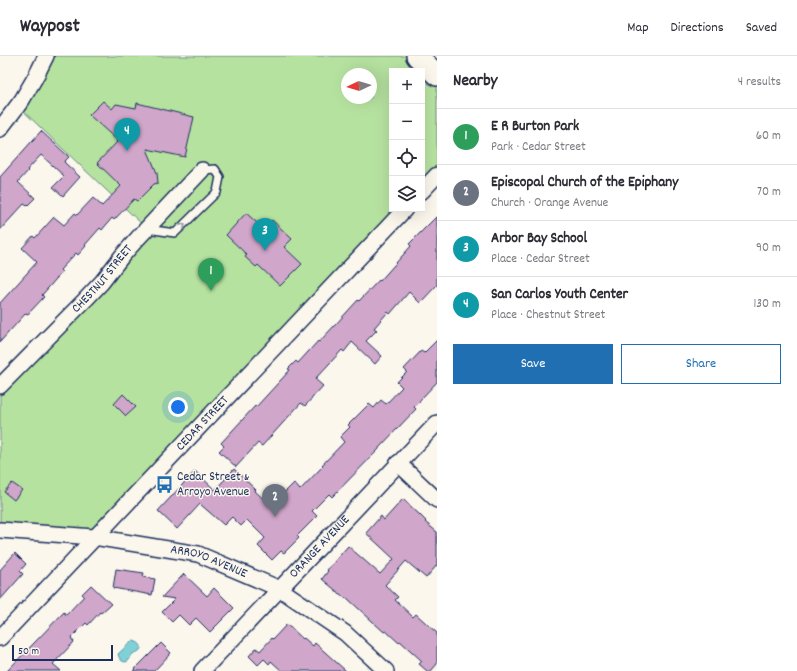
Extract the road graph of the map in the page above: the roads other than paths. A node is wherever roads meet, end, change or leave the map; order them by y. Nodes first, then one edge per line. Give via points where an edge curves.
1 (46, 56) edge
2 (417, 56) edge
3 (437, 75) edge
4 (0, 129) edge
5 (202, 170) joint
6 (437, 175) edge
7 (425, 188) edge
8 (402, 212) edge
9 (147, 229) junction
10 (0, 386) edge
11 (437, 423) edge
12 (398, 463) junction
13 (437, 500) edge
14 (0, 530) edge
15 (94, 537) junction
16 (280, 589) junction
17 (0, 638) edge
18 (202, 671) edge
19 (386, 671) edge

1 - 4 street via 22,100
2 - 3 main road
5 - 9 street, CHESTNUT STREET
9 -> 5 lane via 175,233 217,192 220,177 216,169
6 - 7 street
8 - 15 street, CEDAR STREET
9 - 10 street, CHESTNUT STREET via 102,282
11 - 12 street, ORANGE AVENUE
12 - 13 street
12 - 16 street, ORANGE AVENUE
14 - 15 street, ARROYO AVENUE
15 - 16 street, ARROYO AVENUE via 198,554
15 - 17 street, CEDAR STREET
16 - 18 street, ORANGE AVENUE
16 - 19 street, ARROYO AVENUE via 345,633

